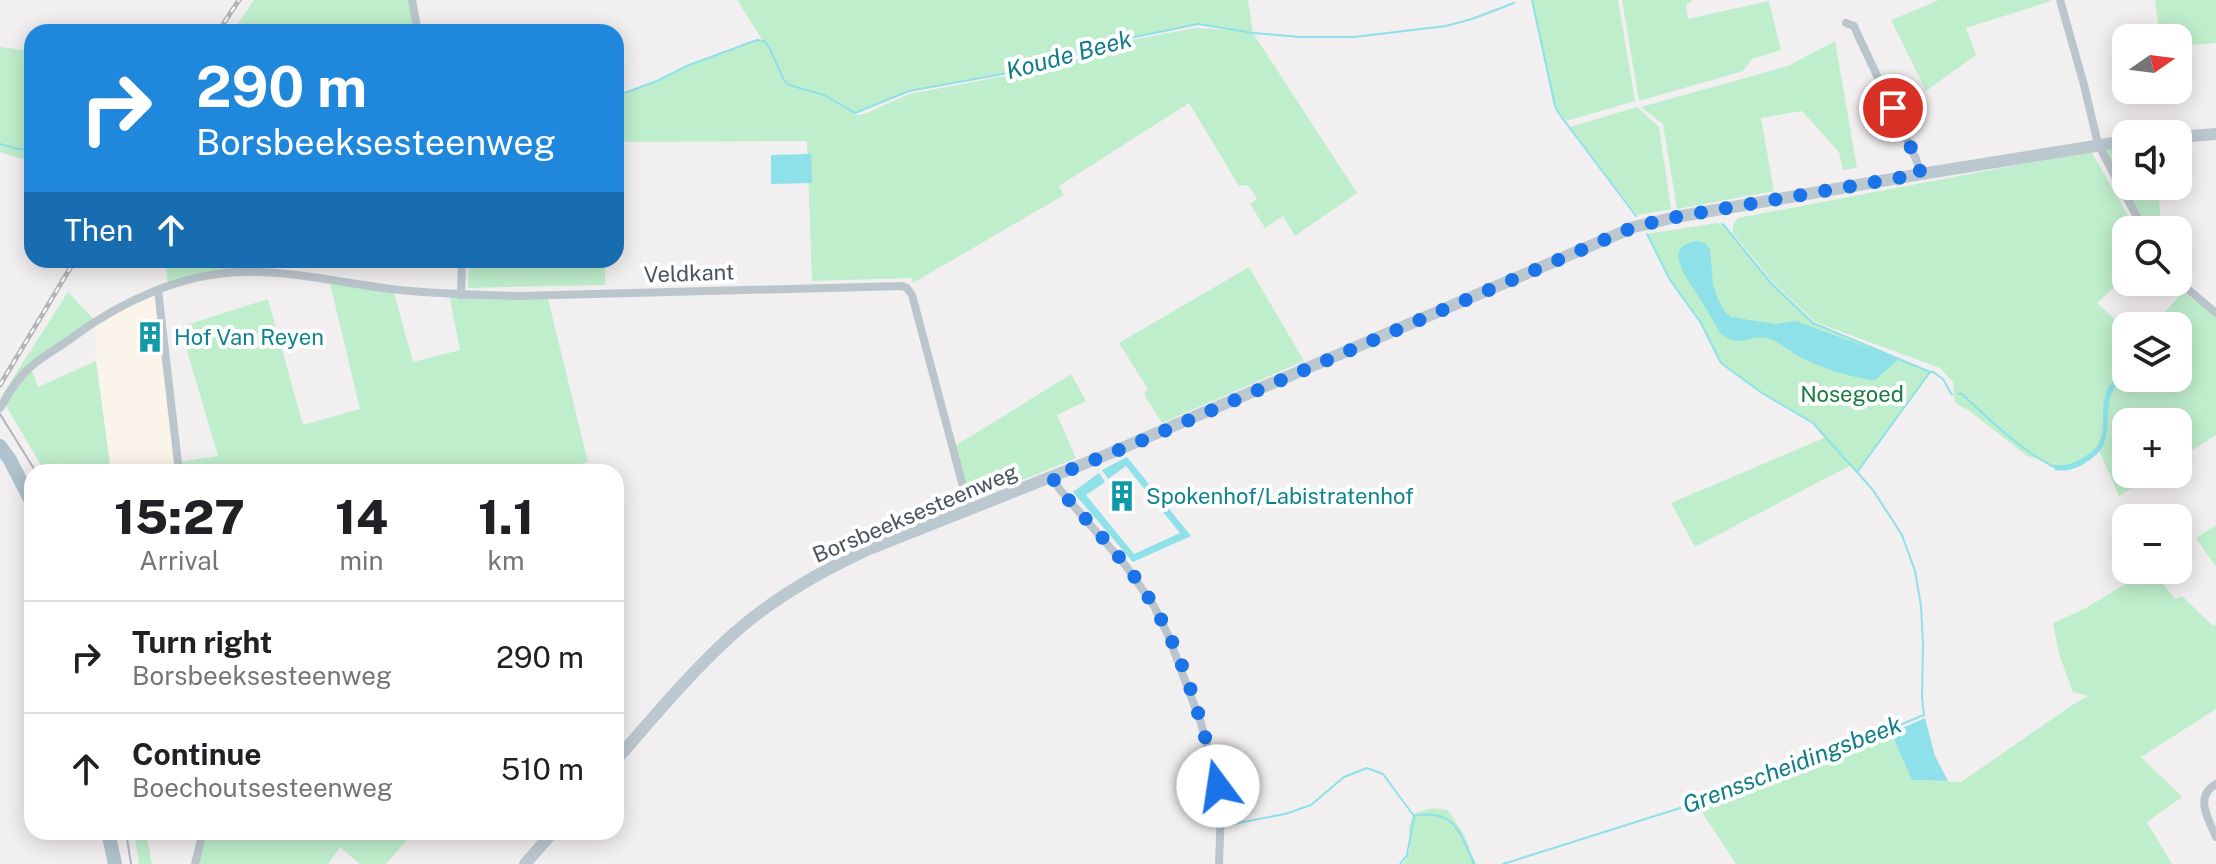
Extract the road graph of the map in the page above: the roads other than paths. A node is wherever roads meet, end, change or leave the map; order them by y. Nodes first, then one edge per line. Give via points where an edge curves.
1 (412, 0) edge
2 (2060, 0) edge
3 (1846, 23) dead end
4 (416, 24) edge
5 (2216, 134) edge
6 (2192, 136) edge
7 (2112, 142) edge
8 (2098, 144) junction
9 (1921, 174) junction
10 (2137, 216) edge
11 (462, 268) edge
12 (158, 290) junction
13 (2192, 293) edge
14 (461, 295) junction
15 (2216, 313) edge
16 (0, 408) edge
17 (0, 446) edge
18 (178, 464) edge
19 (1052, 477) junction
20 (24, 489) edge
21 (969, 509) junction
22 (624, 751) edge
23 (2216, 784) edge
24 (2216, 837) edge
25 (108, 840) edge
26 (201, 840) edge
27 (546, 840) edge
28 (112, 864) edge
29 (195, 864) edge
30 (525, 864) edge
31 (1219, 864) edge

1 - 4 street
2 - 8 street
3 - 9 street via 1854,26
5 - 6 street
7 - 8 street, Borsbeeksesteenweg
8 - 9 street, Borsbeeksesteenweg
8 - 10 street
9 - 19 street, Borsbeeksesteenweg via 1634,227
11 - 14 street
12 - 14 street, Veldkant via 194,277 247,271
12 - 16 street, Veldkant via 95,321 31,367
12 - 18 street
13 - 15 street
14 - 21 street, Veldkant via 907,288
17 - 20 main road
19 - 21 street, Borsbeeksesteenweg
19 - 31 street via 1135,578 1168,635 1218,786
21 - 22 street, Borsbeeksesteenweg via 837,564 767,607 732,635
23 - 24 street via 2204,795 2203,804
25 - 28 main road
26 - 29 street
27 - 30 street

